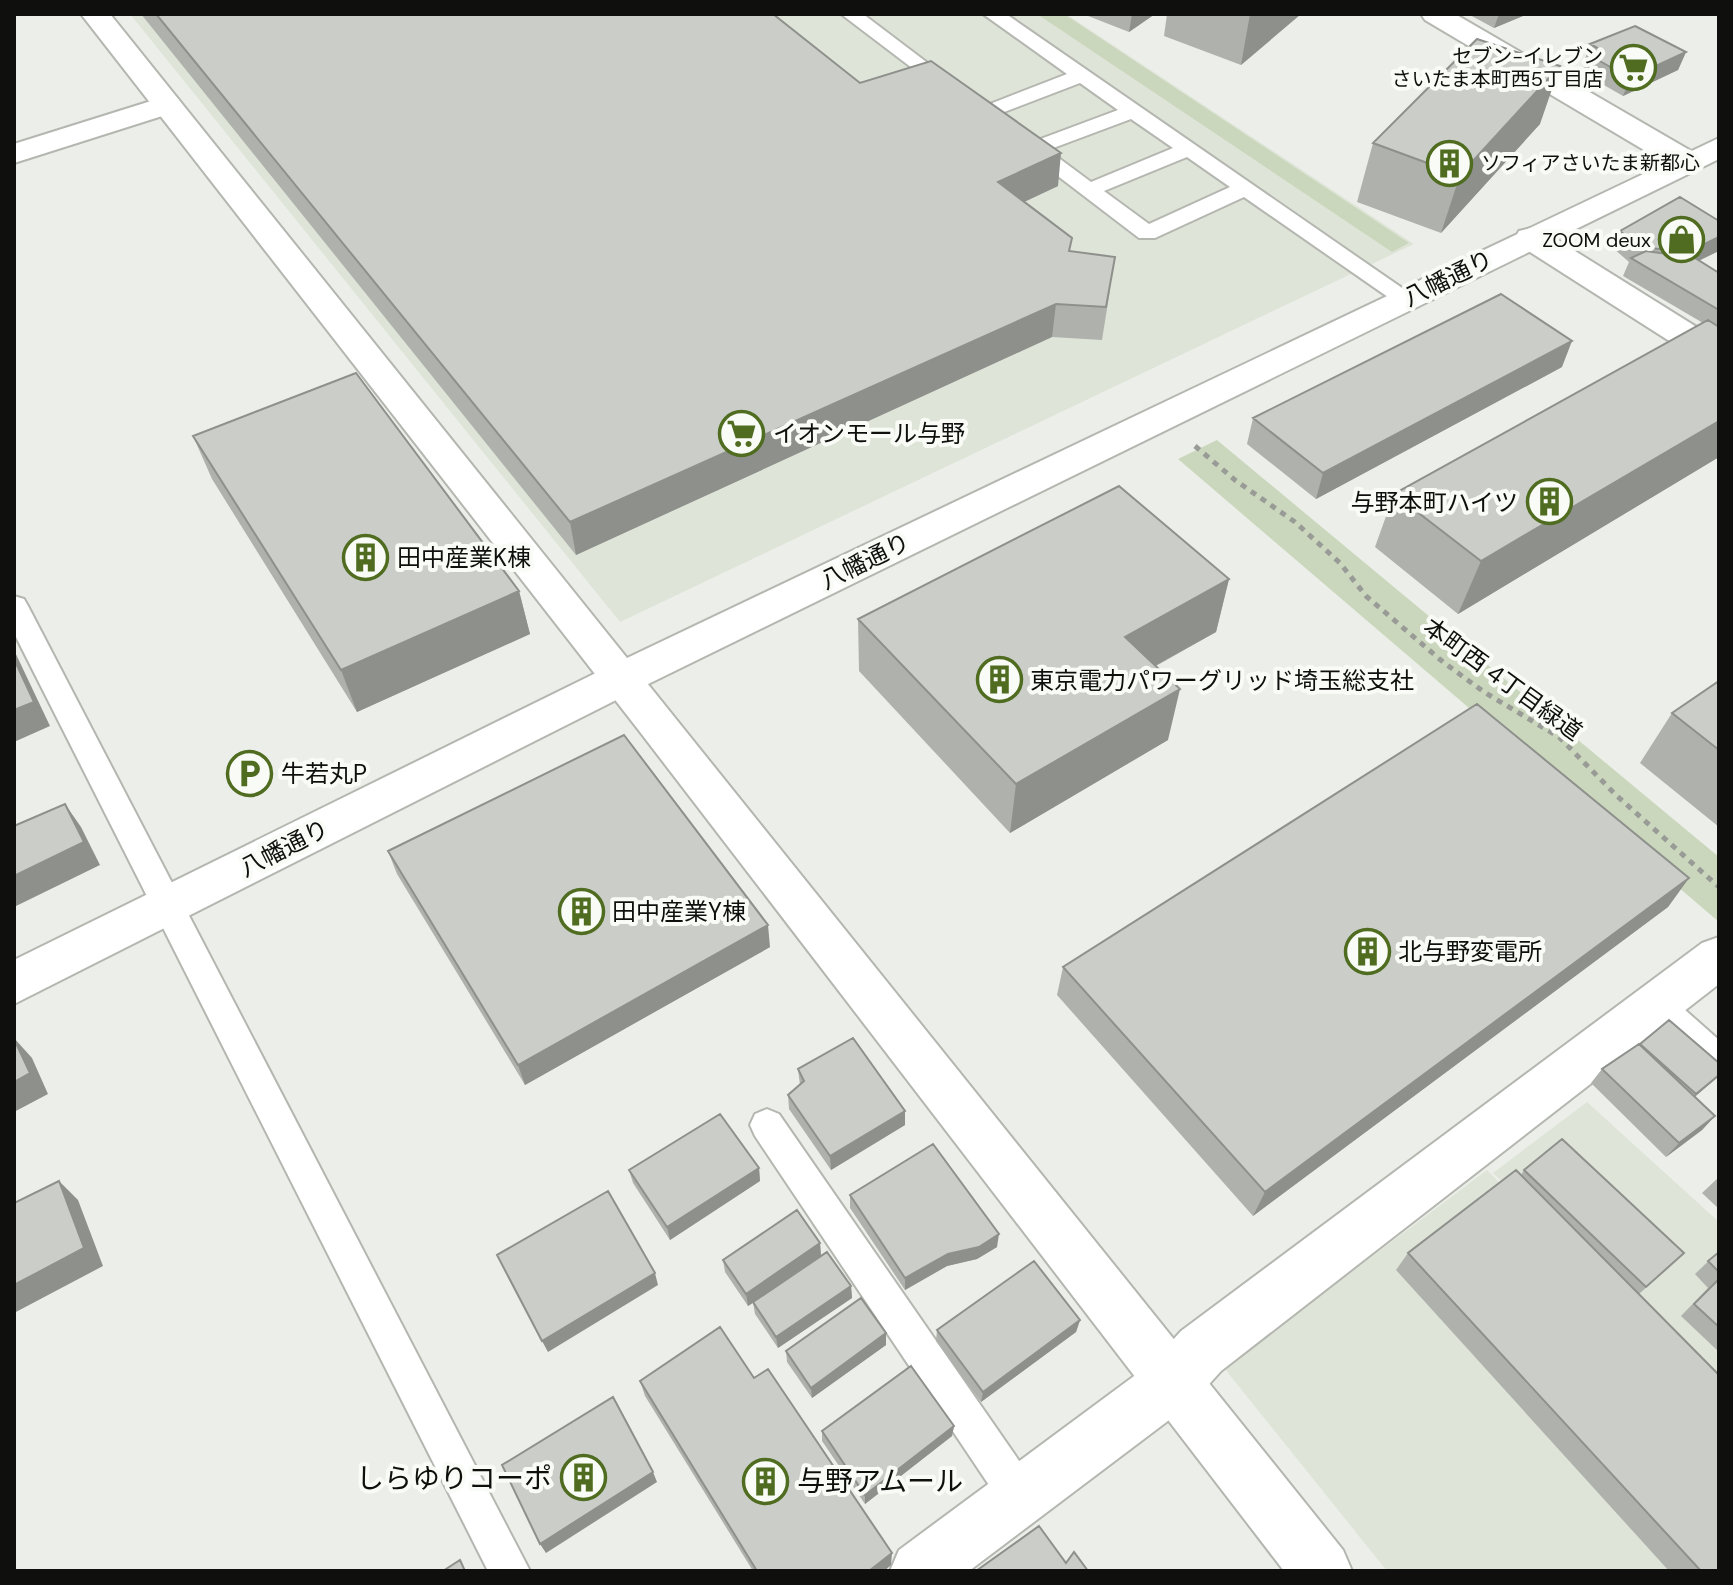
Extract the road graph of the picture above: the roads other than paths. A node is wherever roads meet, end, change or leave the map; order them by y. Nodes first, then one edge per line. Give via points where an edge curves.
1 (95, 14) edge
2 (851, 14) edge
3 (993, 14) edge
4 (1435, 14) edge
5 (1082, 75) junction
6 (167, 105) junction
7 (1133, 111) junction
8 (984, 113) junction
9 (1033, 149) junction
10 (1189, 149) junction
11 (14, 154) edge
12 (1703, 154) edge
13 (1246, 188) junction
14 (1089, 190) junction
15 (1531, 238) junction
16 (1406, 299) junction
17 (1719, 357) edge
18 (14, 606) edge
19 (621, 679) junction
20 (170, 906) junction
21 (1719, 957) edge
22 (14, 983) edge
23 (1655, 1004) junction
24 (1719, 1061) edge
25 (767, 1125) dead end
26 (1173, 1382) junction
27 (1019, 1495) junction
28 (510, 1571) edge
29 (920, 1571) edge
30 (1322, 1571) edge

1 - 6 street
2 - 8 lane
3 - 5 lane
4 - 12 street
5 - 7 lane
5 - 8 lane
6 - 11 street
6 - 19 street
7 - 9 lane
7 - 10 lane
8 - 9 lane
9 - 14 lane
10 - 13 lane
10 - 14 lane
12 - 15 street, 八幡通り
13 - 14 lane via 1147,233
13 - 16 lane
15 - 16 street, 八幡通り
15 - 17 street
16 - 19 street, 八幡通り
18 - 20 lane
19 - 20 street, 八幡通り
19 - 26 street
20 - 22 street, 八幡通り
20 - 28 lane
21 - 23 street
23 - 24 lane
23 - 26 street via 1201,1351
25 - 27 lane
26 - 27 street
26 - 30 street
27 - 29 street

